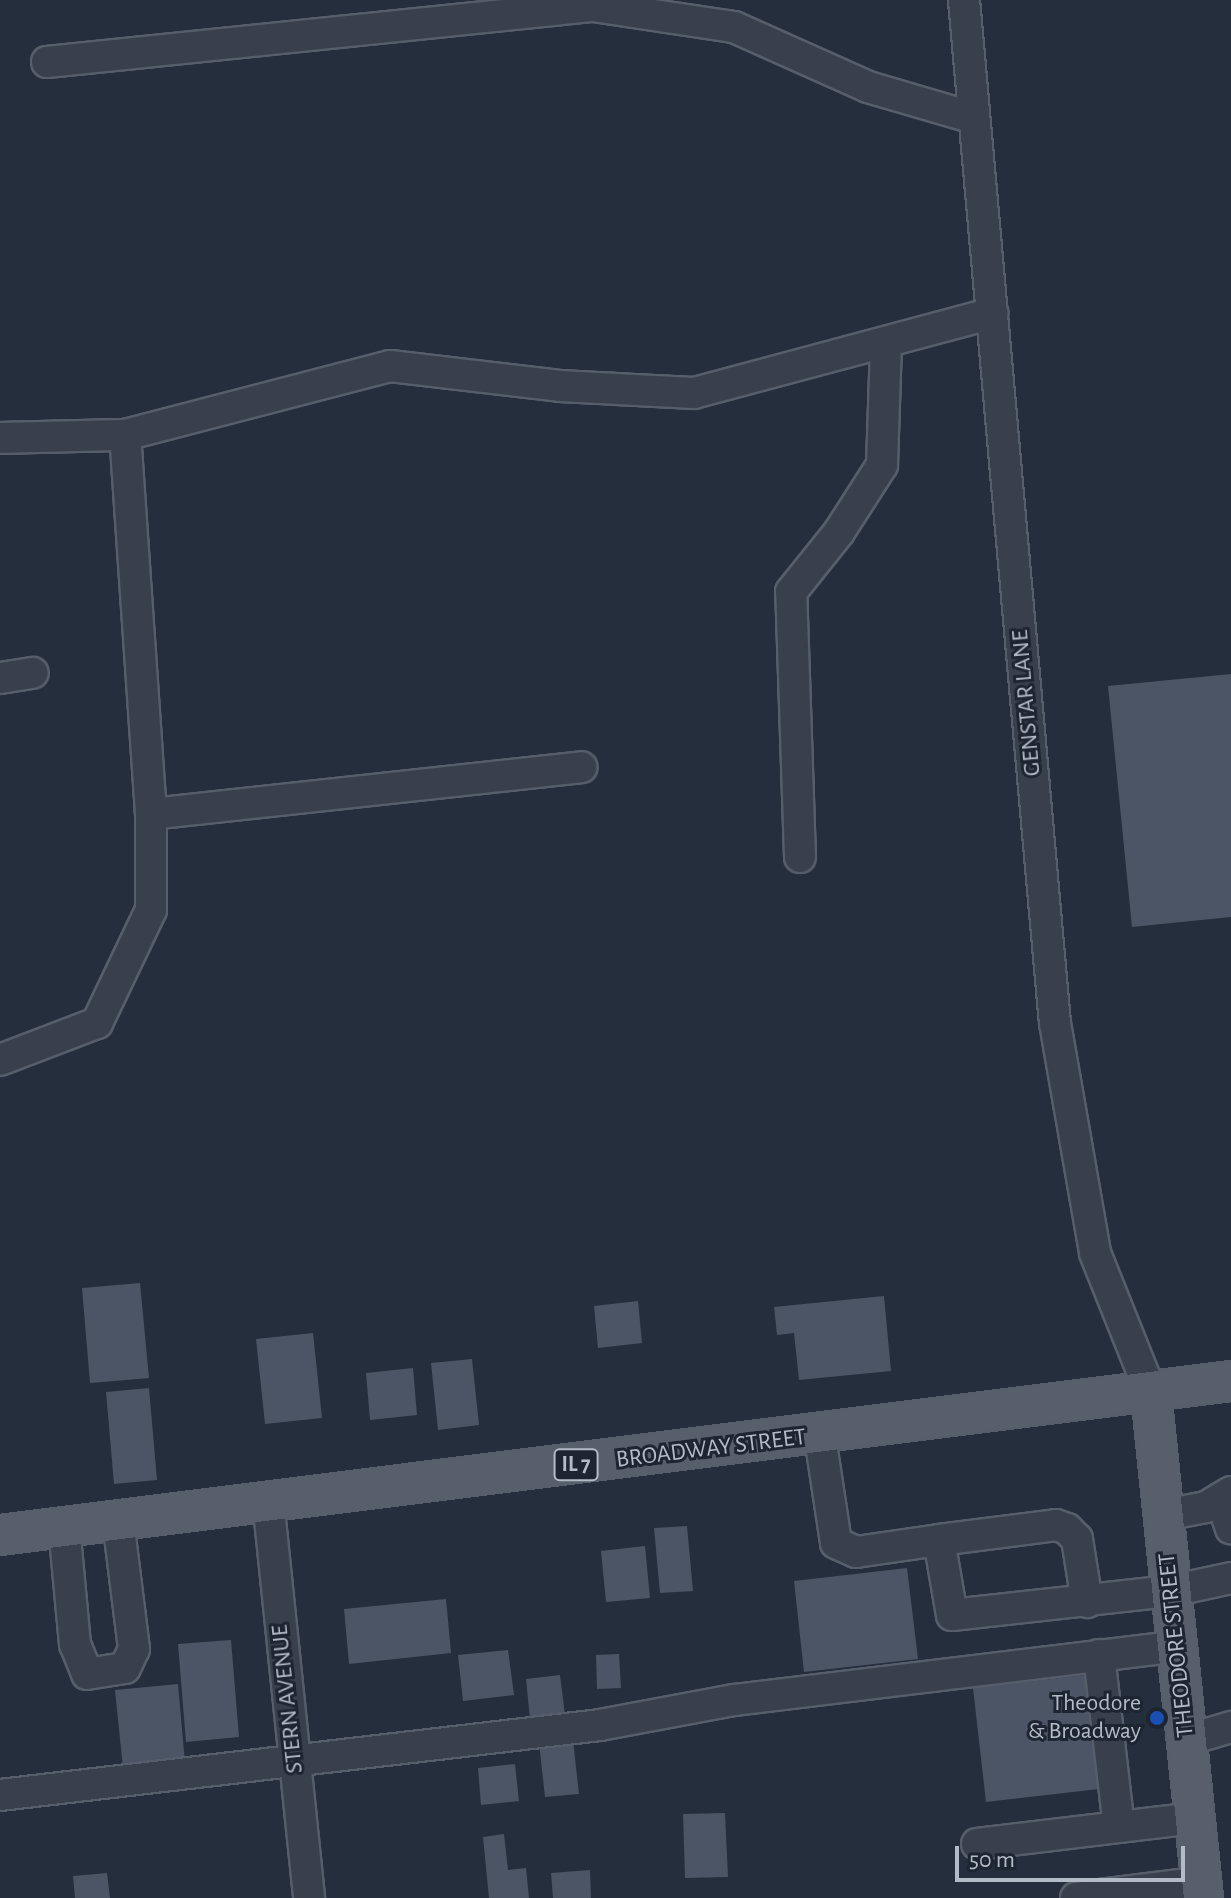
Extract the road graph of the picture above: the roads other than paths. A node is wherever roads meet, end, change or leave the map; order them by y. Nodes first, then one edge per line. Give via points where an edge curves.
1 (964, 0) edge
2 (47, 62) dead end
3 (974, 118) junction
4 (992, 313) junction
5 (886, 343) junction
6 (125, 435) junction
7 (0, 438) edge
8 (33, 673) dead end
9 (0, 678) edge
10 (581, 767) dead end
11 (151, 814) junction
12 (800, 857) dead end
13 (0, 1060) edge
14 (1231, 1381) edge
15 (1151, 1393) junction
16 (820, 1437) junction
17 (1226, 1495) edge
18 (268, 1500) junction
19 (1164, 1515) junction
20 (118, 1520) junction
21 (64, 1526) junction
22 (1231, 1528) edge
23 (0, 1535) edge
24 (939, 1540) junction
25 (1231, 1578) edge
26 (1171, 1591) junction
27 (1087, 1602) junction
28 (1177, 1646) junction
29 (1099, 1655) junction
30 (1231, 1727) edge
31 (1187, 1740) junction
32 (294, 1758) junction
33 (0, 1795) edge
34 (1195, 1818) junction
35 (1119, 1827) junction
36 (977, 1844) dead end
37 (1202, 1890) edge
38 (309, 1898) edge
39 (1076, 1898) edge

1 - 3 street, GENSTAR LANE
2 - 3 street via 593,6 734,27 868,87
3 - 4 street, GENSTAR LANE
4 - 5 street
4 - 15 street, GENSTAR LANE via 1055,1023 1095,1253
5 - 6 street via 694,393 560,386 390,366
5 - 12 street via 882,465 839,532 791,592
6 - 7 street
6 - 11 street
8 - 9 street
10 - 11 street
11 - 13 street via 151,910 97,1023
14 - 15 main road, BROADWAY STREET
15 - 16 main road, BROADWAY STREET / IL 7
15 - 19 main road, THEODORE STREET
16 - 18 main road, BROADWAY STREET / IL 7
16 - 24 street via 836,1543 856,1552
17 - 19 street via 1206,1507
17 - 22 street
18 - 20 main road, BROADWAY STREET / IL 7
18 - 32 street, STERN AVENUE
19 - 26 main road, THEODORE STREET
20 - 21 main road, BROADWAY STREET / IL 7
20 - 21 street via 134,1649 125,1668 87,1674 75,1644
21 - 23 main road, BROADWAY STREET / IL 7
24 - 27 street via 1056,1525 1067,1529 1077,1539
24 - 27 street via 952,1615
25 - 26 street
26 - 27 street
26 - 28 main road, THEODORE STREET
28 - 29 street
28 - 31 main road, THEODORE STREET
29 - 32 street via 734,1700 600,1725
29 - 35 street
30 - 31 street
31 - 34 main road, THEODORE STREET
32 - 33 street
32 - 38 street, STERN AVENUE
34 - 35 street
34 - 37 main road, THEODORE STREET
35 - 36 street
37 - 39 street

